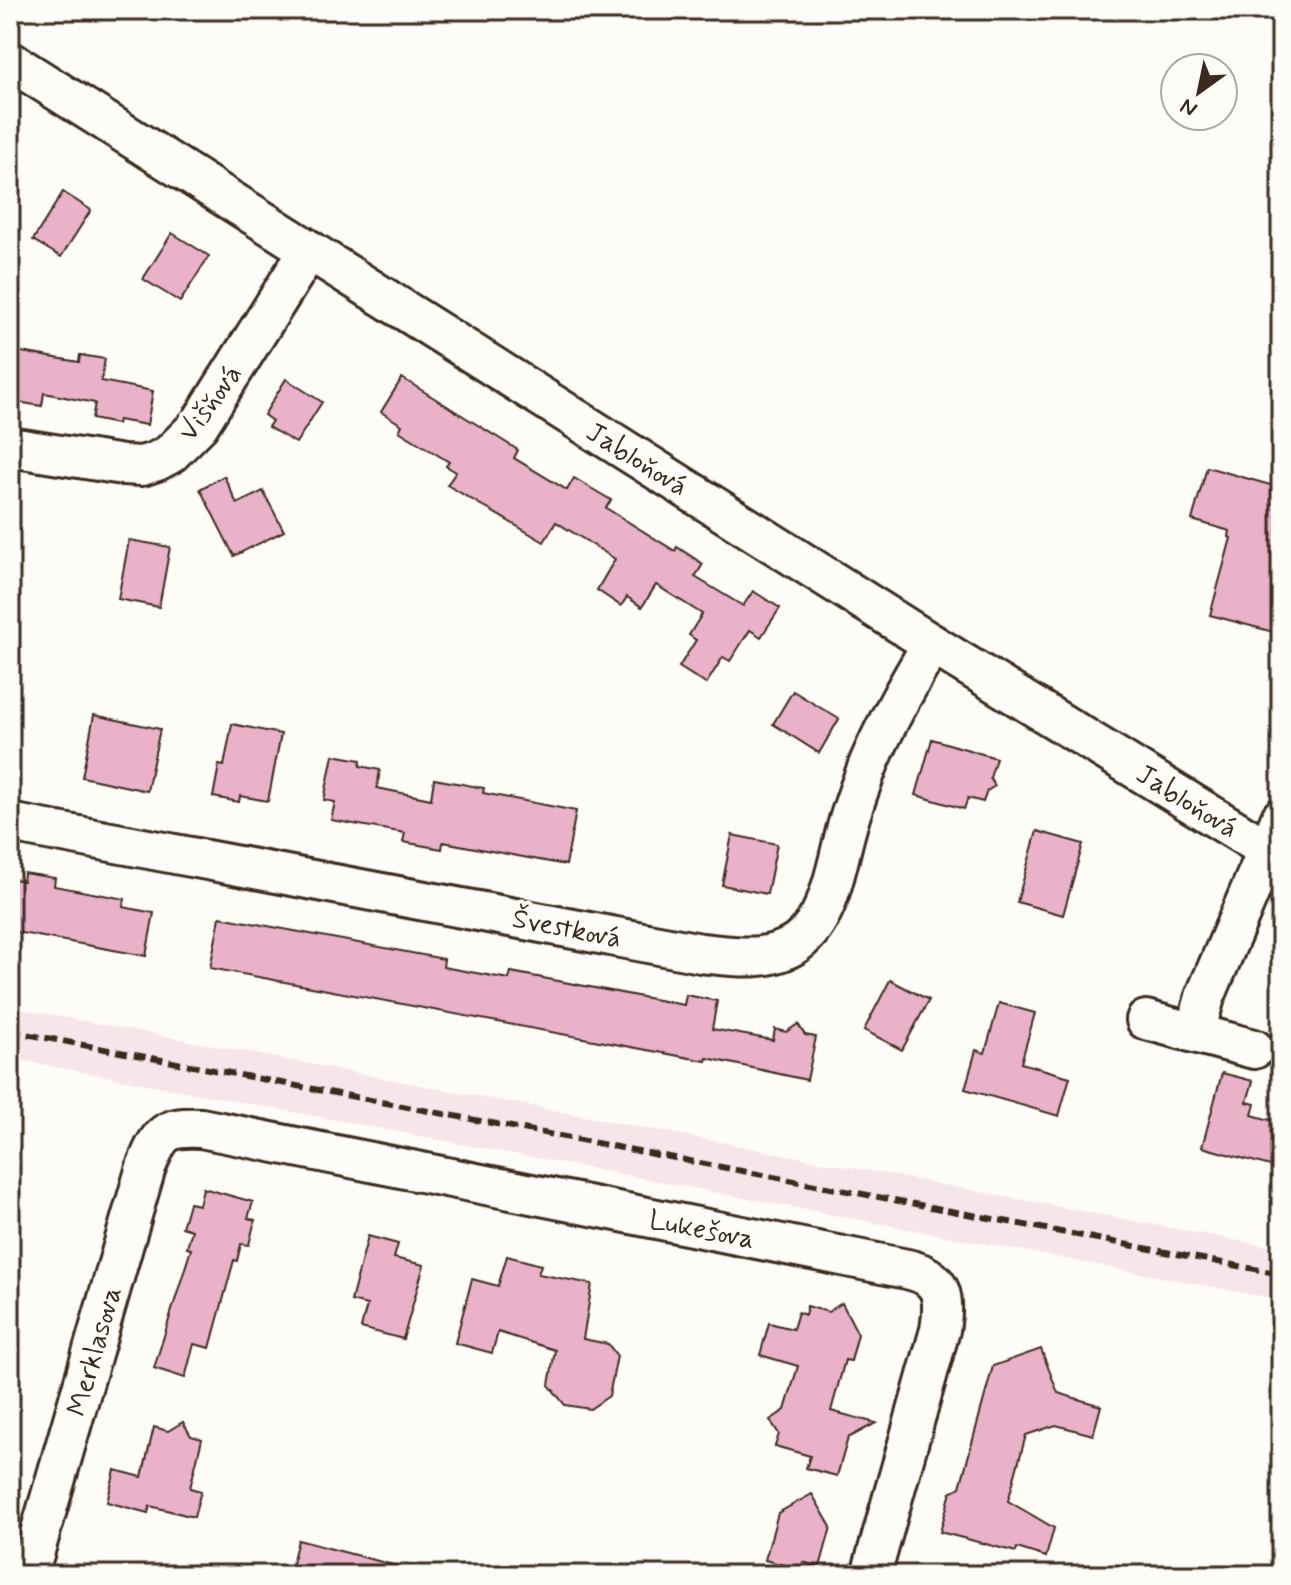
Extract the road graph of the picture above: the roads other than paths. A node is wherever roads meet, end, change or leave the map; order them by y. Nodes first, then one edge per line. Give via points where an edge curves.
1 (10, 61) edge
2 (309, 250) junction
3 (10, 447) edge
4 (932, 644) junction
5 (10, 823) edge
6 (1277, 842) edge
7 (1146, 1020) dead end
8 (1195, 1033) junction
9 (1254, 1049) dead end
10 (166, 1131) joint
11 (28, 1575) edge
12 (871, 1575) edge

1 - 2 street, Jabloňová
2 - 3 street, Višňová via 199,425 170,454 142,466
2 - 4 street, Jabloňová
4 - 5 street, Švestková via 869,764 831,887 810,930 797,943 757,957 701,953
4 - 6 street, Jabloňová
6 - 8 street, Jabloňová via 1205,997
7 - 8 street
8 - 9 street
10 - 11 street, Merklasova via 146,1167
10 - 12 street, Lukešova via 201,1128 892,1265 927,1277 943,1298 940,1330

